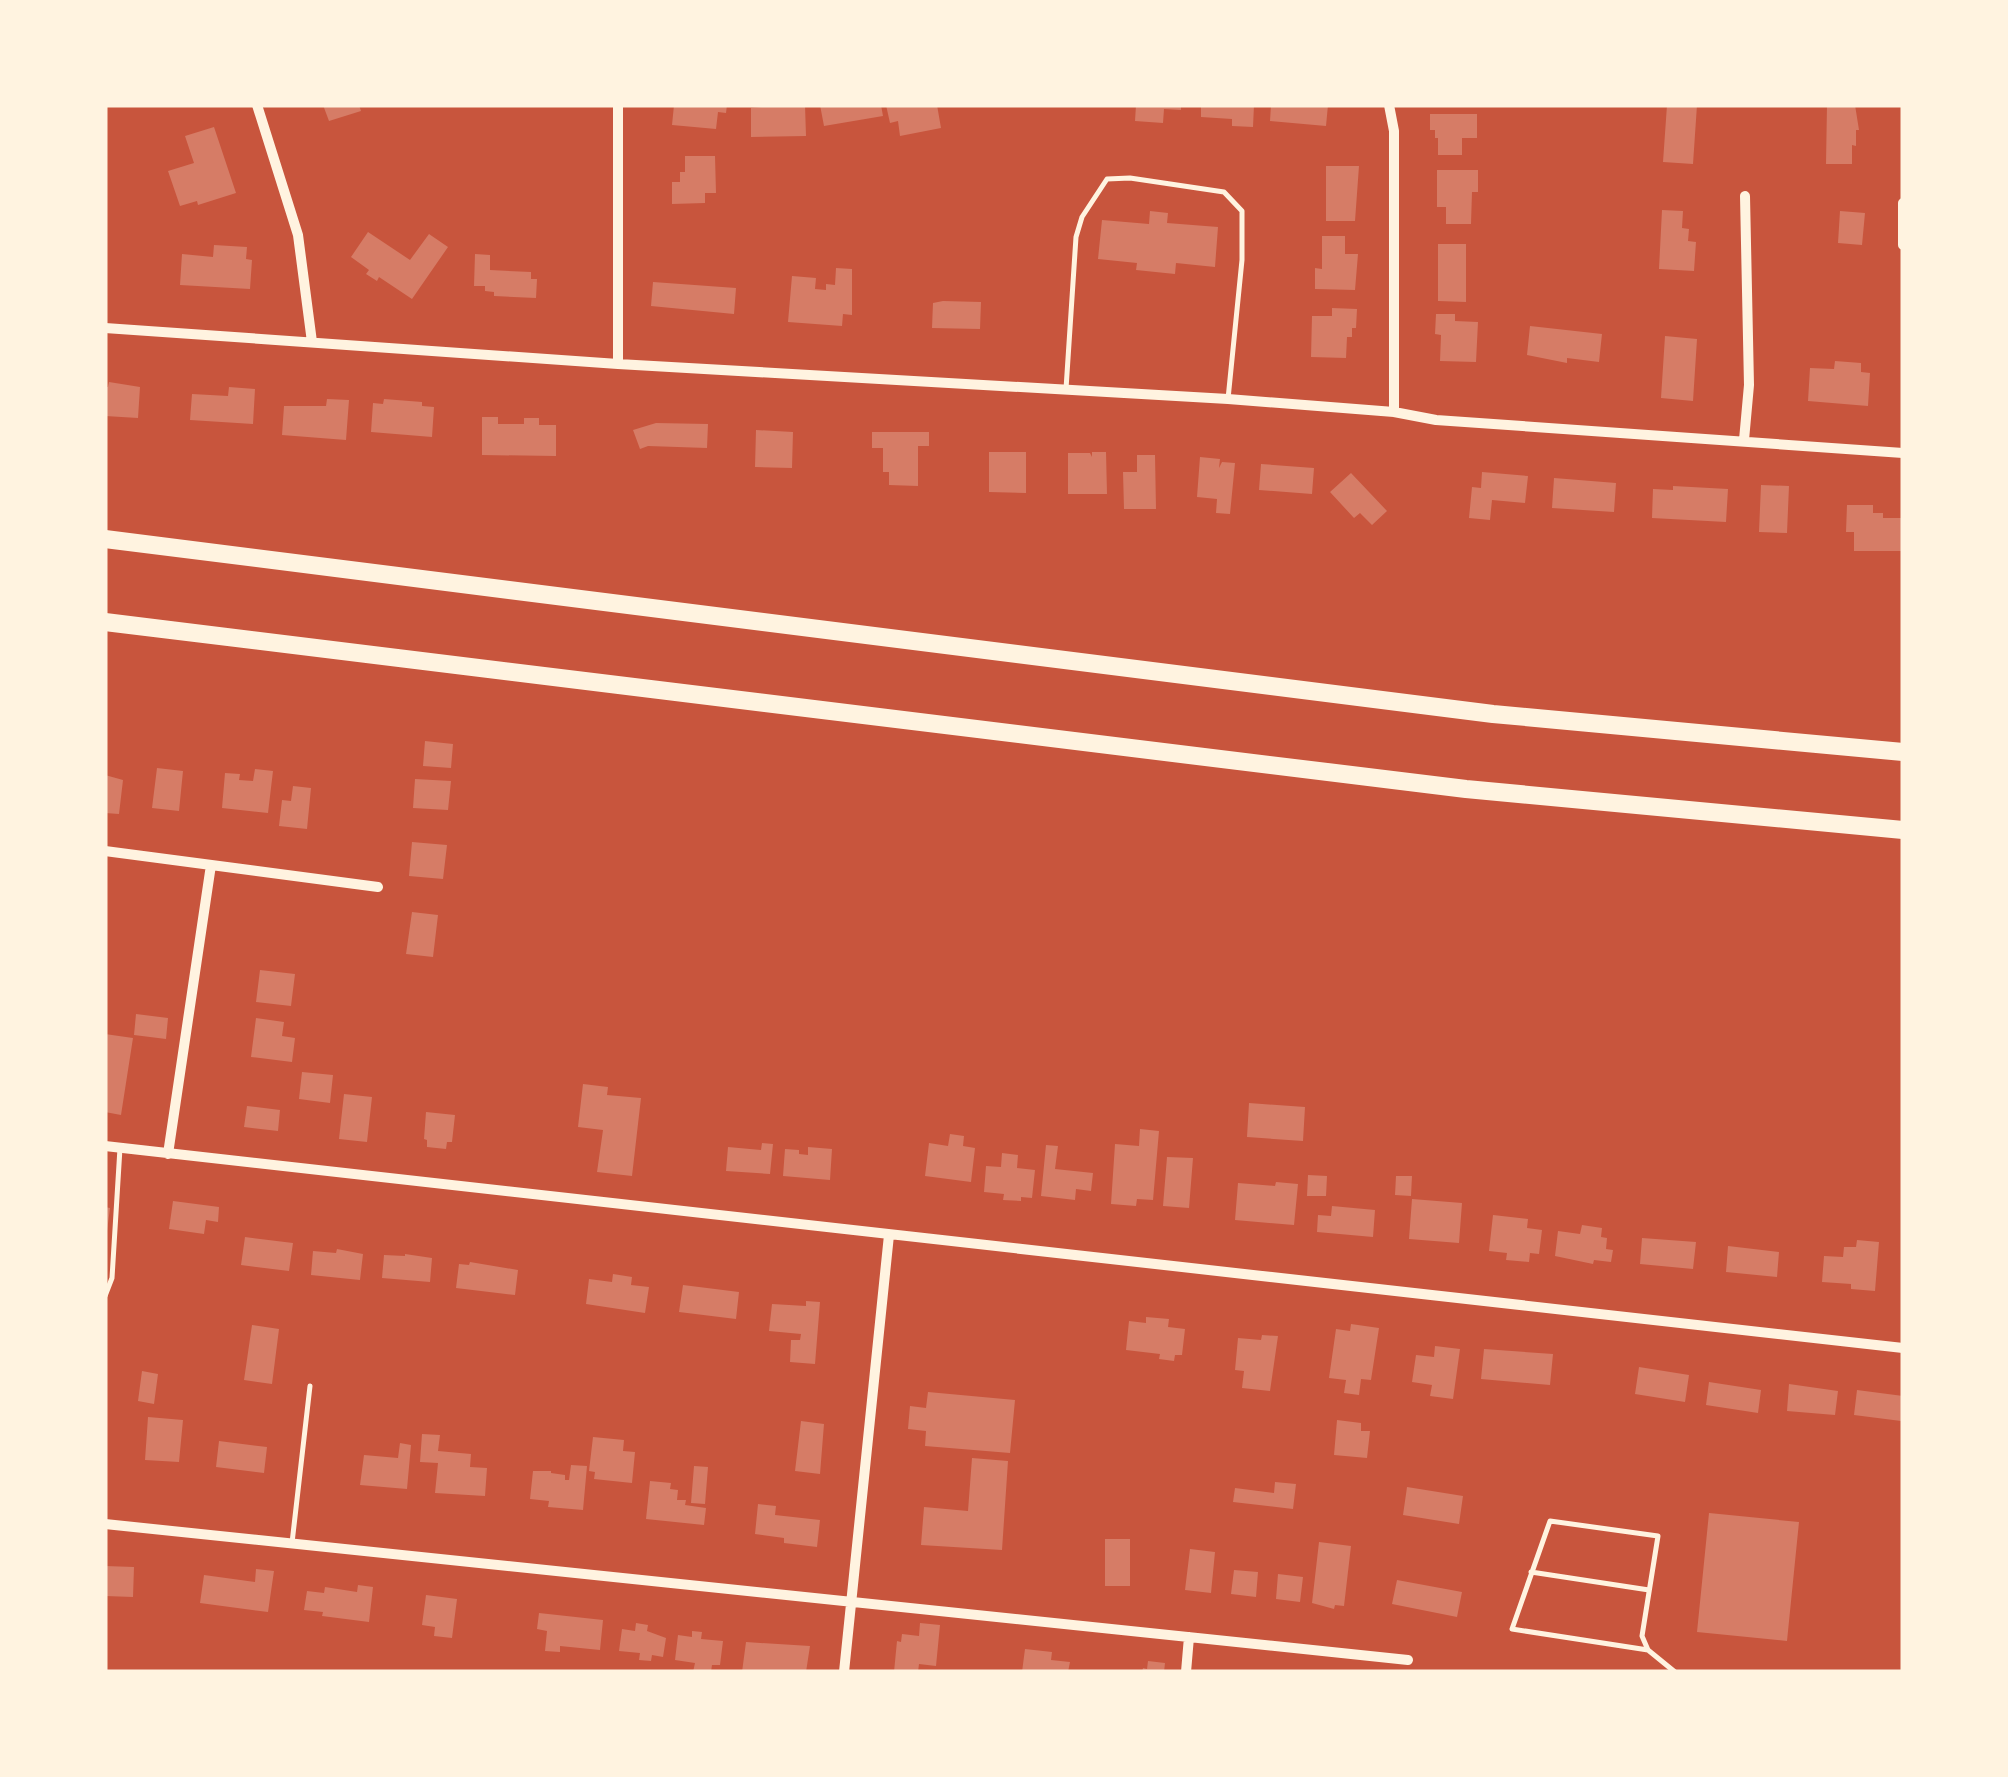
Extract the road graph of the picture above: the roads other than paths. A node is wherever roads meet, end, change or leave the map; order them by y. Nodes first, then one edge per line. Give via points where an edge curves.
1 (257, 105) edge
2 (618, 105) edge
3 (1389, 105) edge
4 (1745, 196) dead end
5 (1903, 203) edge
6 (1903, 245) edge
7 (105, 328) edge
8 (312, 342) junction
9 (618, 364) junction
10 (1066, 389) junction
11 (1228, 399) junction
12 (1394, 412) junction
13 (1744, 440) junction
14 (1903, 454) edge
15 (105, 539) edge
16 (105, 622) edge
17 (1903, 752) edge
18 (1903, 830) edge
19 (105, 851) edge
20 (211, 865) junction
21 (378, 887) dead end
22 (105, 1146) edge
23 (120, 1148) junction
24 (168, 1154) junction
25 (889, 1234) junction
26 (105, 1296) edge
27 (1903, 1348) edge
28 (310, 1386) dead end
29 (105, 1524) edge
30 (292, 1544) junction
31 (1532, 1572) junction
32 (1649, 1590) junction
33 (851, 1602) junction
34 (1189, 1637) junction
35 (1648, 1650) junction
36 (1408, 1660) dead end
37 (844, 1672) edge
38 (1186, 1672) edge
39 (1675, 1672) edge

1 - 8 street via 298,235
2 - 9 street
3 - 12 street
4 - 13 street
5 - 6 street
7 - 8 street
8 - 9 street
9 - 10 street
10 - 11 street
10 - 11 lane via 1082,217 1107,179 1130,178 1224,192 1242,211
11 - 12 street
12 - 13 street
13 - 14 street
15 - 17 highway via 1474,712
16 - 18 highway via 1466,789
19 - 20 street
20 - 21 street
20 - 24 street
22 - 23 street
23 - 24 street
23 - 26 lane via 112,1278
24 - 25 street
25 - 27 street
25 - 33 street
28 - 30 lane
29 - 30 street
30 - 33 street
31 - 32 lane
31 - 32 lane via 1550,1520 1658,1536
31 - 35 lane via 1512,1629
32 - 35 lane via 1642,1636
33 - 34 street
33 - 37 street
34 - 36 street
34 - 38 street
35 - 39 lane

